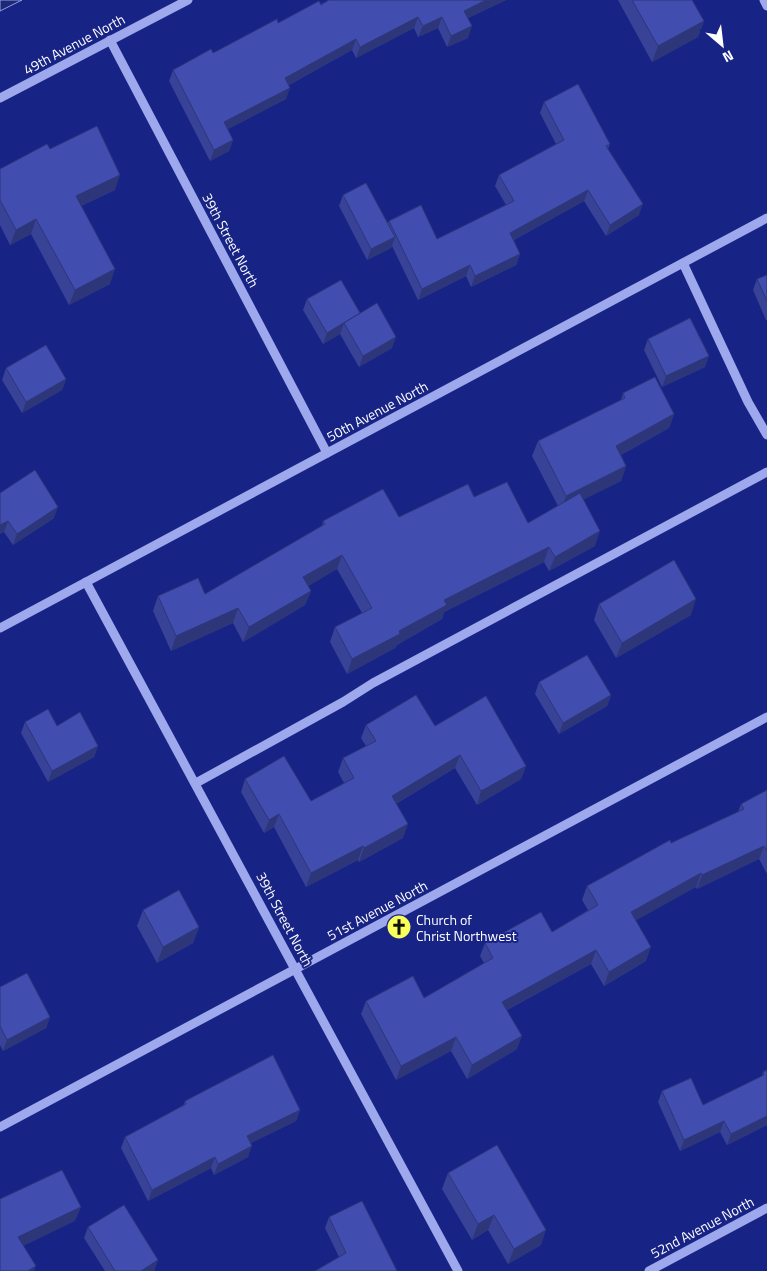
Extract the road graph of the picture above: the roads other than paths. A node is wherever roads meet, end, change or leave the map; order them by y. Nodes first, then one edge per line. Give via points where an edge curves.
1 (188, 0) edge
2 (764, 0) edge
3 (767, 6) edge
4 (110, 40) junction
5 (0, 98) edge
6 (767, 218) edge
7 (683, 263) junction
8 (767, 434) edge
9 (327, 453) junction
10 (767, 472) edge
11 (86, 582) junction
12 (0, 628) edge
13 (767, 717) edge
14 (196, 784) junction
15 (296, 968) junction
16 (0, 1127) edge
17 (767, 1208) edge
18 (458, 1271) edge
19 (649, 1271) edge

1 - 4 street, 49th Avenue North
2 - 3 street
4 - 5 street, 49th Avenue North
4 - 9 street, 39th Street North
6 - 7 street, 50th Avenue North
7 - 8 street via 748,402
7 - 9 street, 50th Avenue North
9 - 11 street, 50th Avenue North
10 - 14 street via 373,683
11 - 12 street, 50th Avenue North
11 - 14 street, 39th Street North
13 - 15 street, 51st Avenue North
14 - 15 street, 39th Street North
15 - 16 street, 51st Avenue North
15 - 18 street, 39th Street North
17 - 19 street, 52nd Avenue North

